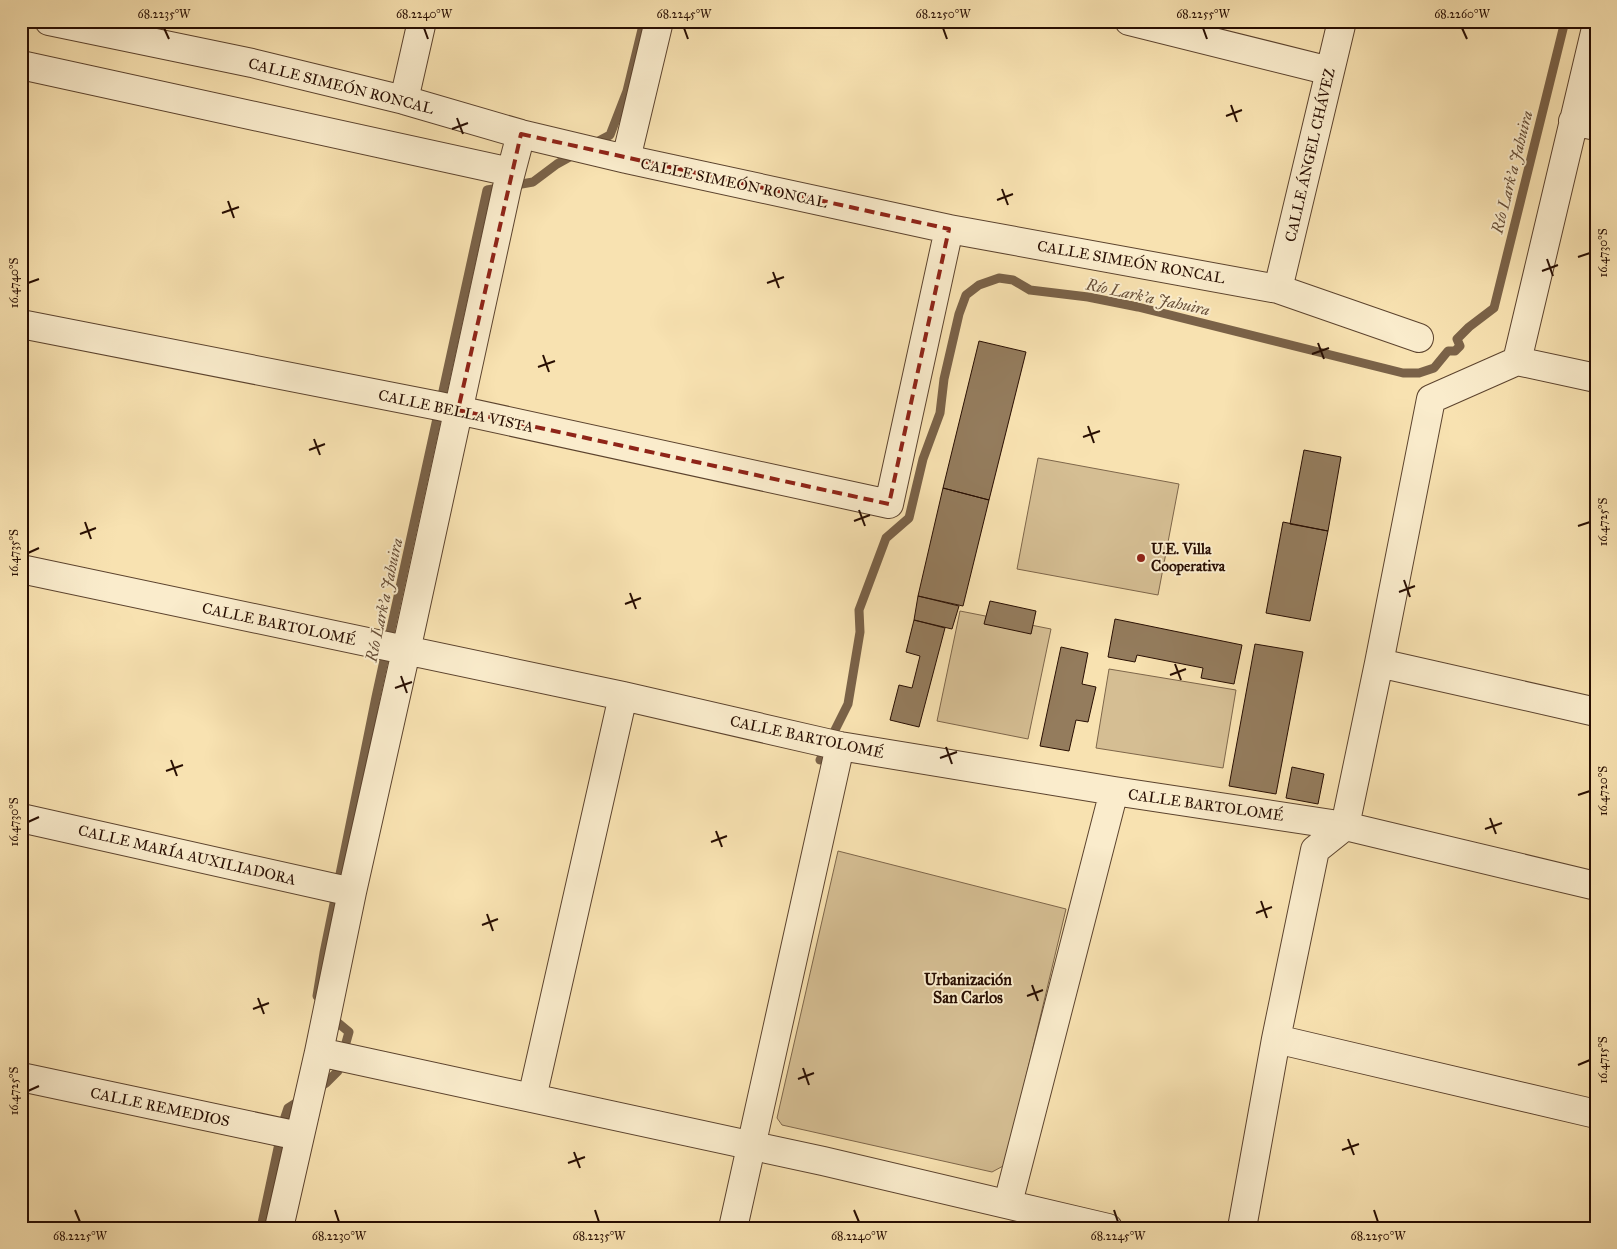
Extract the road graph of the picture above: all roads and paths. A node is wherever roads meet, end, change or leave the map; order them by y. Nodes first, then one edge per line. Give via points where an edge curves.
1 (49, 21) edge
2 (422, 21) edge
3 (658, 21) edge
4 (1130, 21) edge
5 (1342, 21) edge
6 (1596, 28) edge
7 (21, 65) edge
8 (1330, 71) junction
9 (404, 100) junction
10 (1585, 124) edge
11 (521, 134) junction
12 (626, 159) junction
13 (511, 172) junction
14 (949, 229) junction
15 (1278, 289) junction
16 (21, 324) edge
17 (1420, 338) dead end
18 (1517, 361) junction
19 (1596, 378) edge
20 (458, 410) junction
21 (21, 569) edge
22 (406, 651) junction
23 (1379, 663) junction
24 (623, 696) junction
25 (1596, 712) edge
26 (840, 746) junction
27 (1114, 791) junction
28 (21, 818) edge
29 (1345, 826) junction
30 (1596, 886) edge
31 (352, 892) junction
32 (1276, 1039) junction
33 (319, 1052) junction
34 (21, 1077) edge
35 (532, 1098) junction
36 (1596, 1114) edge
37 (299, 1136) junction
38 (751, 1145) junction
39 (1008, 1203) junction
40 (279, 1228) edge
41 (732, 1228) edge
42 (1108, 1228) edge
43 (1242, 1228) edge

1 - 9 street, CALLE SIMEÓN RONCAL via 252,63
2 - 9 street
3 - 12 street
4 - 8 street
5 - 8 street, CALLE ÁNGEL CHÁVEZ
6 - 10 street
7 - 13 street
8 - 15 street, CALLE ÁNGEL CHÁVEZ
9 - 11 street, CALLE SIMEÓN RONCAL
10 - 18 street
11 - 12 street, CALLE SIMEÓN RONCAL
11 - 13 street
12 - 14 street, CALLE SIMEÓN RONCAL
13 - 20 street
14 - 15 street, CALLE SIMEÓN RONCAL
14 - 20 street, CALLE BELLA VISTA via 889,504
15 - 17 street, CALLE SIMEÓN RONCAL
16 - 20 street, CALLE BELLA VISTA
18 - 19 street
18 - 23 street via 1431,399
20 - 22 street
21 - 22 street, CALLE BARTOLOMÉ
22 - 24 street, CALLE BARTOLOMÉ
22 - 31 street
23 - 25 street
23 - 29 street
24 - 26 street, CALLE BARTOLOMÉ
24 - 35 street
26 - 27 street, CALLE BARTOLOMÉ
26 - 38 street
27 - 29 street, CALLE BARTOLOMÉ
27 - 39 street
28 - 31 street, CALLE MARÍA AUXILIADORA
29 - 30 street, CALLE BARTOLOMÉ
29 - 32 street via 1315,850
31 - 33 street
32 - 36 street
32 - 43 street
33 - 35 street
33 - 37 street
34 - 37 street, CALLE REMEDIOS
35 - 38 street
37 - 40 street
38 - 39 street
38 - 41 street
39 - 42 street

